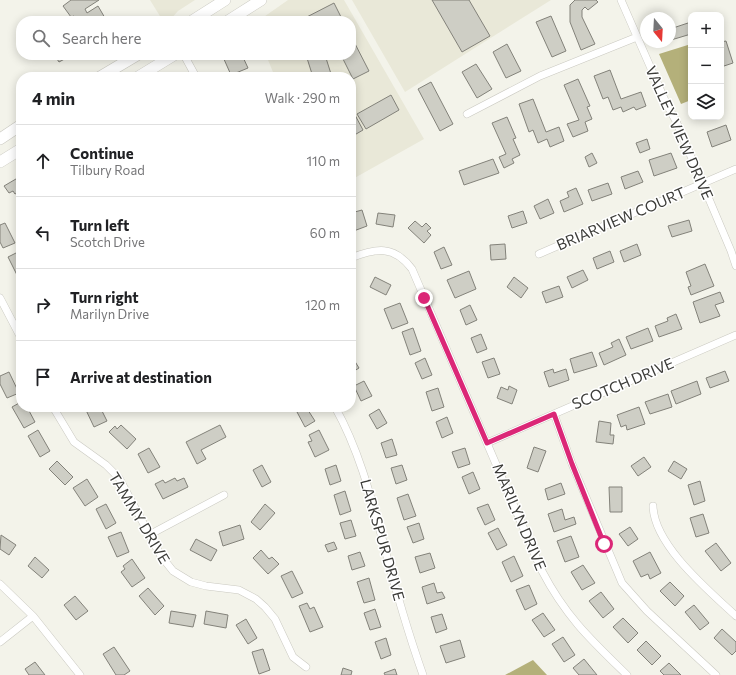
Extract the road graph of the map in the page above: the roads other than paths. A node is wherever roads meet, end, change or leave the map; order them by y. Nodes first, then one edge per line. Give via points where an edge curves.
1 (225, 0) edge
2 (261, 0) edge
3 (621, 0) edge
4 (200, 16) edge
5 (236, 16) edge
6 (637, 37) junction
7 (129, 60) edge
8 (166, 60) edge
9 (187, 60) edge
10 (108, 72) edge
11 (146, 72) edge
12 (193, 72) edge
13 (467, 114) dead end
14 (16, 128) edge
15 (0, 139) edge
16 (16, 152) edge
17 (0, 162) edge
18 (736, 169) edge
19 (702, 184) junction
20 (539, 254) dead end
21 (356, 256) edge
22 (736, 266) edge
23 (0, 298) edge
24 (16, 328) edge
25 (736, 335) edge
26 (57, 412) edge
27 (337, 412) edge
28 (554, 414) junction
29 (487, 443) junction
30 (224, 495) dead end
31 (653, 506) dead end
32 (149, 535) junction
33 (0, 584) edge
34 (33, 616) junction
35 (736, 616) edge
36 (0, 642) edge
37 (306, 667) dead end
38 (80, 675) edge
39 (423, 675) edge
40 (627, 675) edge
41 (716, 675) edge

1 - 4 main road
2 - 5 main road
3 - 6 street, VALLEY VIEW DRIVE
6 - 13 street via 540,76
6 - 19 street, VALLEY VIEW DRIVE
7 - 10 main road
8 - 11 main road
9 - 12 street
14 - 15 main road
16 - 17 main road
18 - 19 street, BRIARVIEW COURT
19 - 20 street, BRIARVIEW COURT
19 - 22 street, VALLEY VIEW DRIVE
21 - 29 street, MARILYN DRIVE via 382,250 398,256 409,266
23 - 24 street
25 - 28 street, SCOTCH DRIVE
26 - 32 street, TAMMY DRIVE via 74,442 106,465 118,478
27 - 39 street, LARKSPUR DRIVE via 361,466
28 - 29 street, SCOTCH DRIVE
28 - 41 street via 622,583 647,611
29 - 40 street, MARILYN DRIVE via 553,592 578,627
30 - 32 street
31 - 35 street via 661,535 687,568
32 - 37 street, TAMMY DRIVE via 165,562 181,577 200,585 239,590 265,606 275,619 292,657
33 - 34 street
34 - 36 street
34 - 38 street

